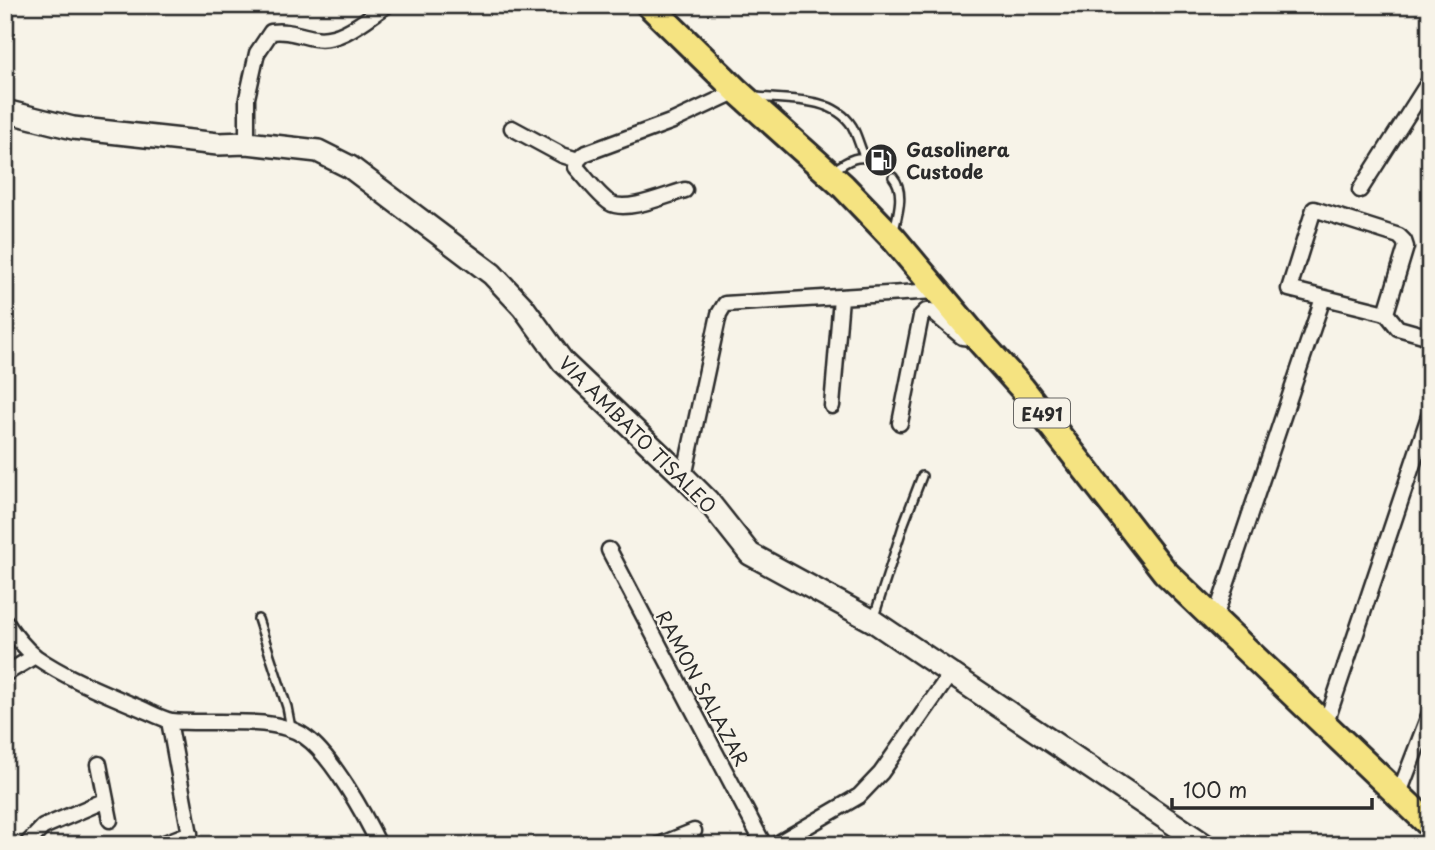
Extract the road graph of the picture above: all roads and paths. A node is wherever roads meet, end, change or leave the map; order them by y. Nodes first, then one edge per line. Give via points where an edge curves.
1 (387, 5) edge
2 (658, 9) edge
3 (1430, 80) edge
4 (739, 93) junction
5 (5, 111) edge
6 (512, 128) dead end
7 (247, 142) junction
8 (864, 156) junction
9 (578, 160) junction
10 (877, 161) dead end
11 (829, 174) junction
12 (893, 177) dead end
13 (685, 190) dead end
14 (1360, 190) dead end
15 (893, 237) junction
16 (936, 290) junction
17 (841, 298) junction
18 (1322, 298) junction
19 (1386, 313) junction
20 (975, 337) junction
21 (1430, 337) edge
22 (832, 407) dead end
23 (1430, 413) edge
24 (900, 423) dead end
25 (922, 476) dead end
26 (684, 477) junction
27 (609, 550) dead end
28 (258, 619) dead end
29 (5, 621) edge
30 (873, 621) junction
31 (1214, 621) junction
32 (35, 656) junction
33 (951, 673) junction
34 (5, 674) edge
35 (1430, 713) edge
36 (169, 721) junction
37 (1325, 726) junction
38 (291, 730) junction
39 (99, 764) dead end
40 (1398, 796) junction
41 (106, 800) junction
42 (110, 820) dead end
43 (1430, 825) edge
44 (694, 831) dead end
45 (191, 839) edge
46 (33, 842) edge
47 (159, 845) edge
48 (379, 845) edge
49 (659, 845) edge
50 (764, 845) edge
51 (775, 845) edge
52 (1205, 845) edge

1 - 7 street via 345,34 317,39 286,30 271,32 257,53 247,98
2 - 4 highway, E491
3 - 14 street
4 - 8 lane via 830,107 852,126
4 - 9 street
4 - 11 highway, E491
5 - 7 main road, VIA AMBATO TISALEO via 73,128 218,144
6 - 9 street
7 - 26 main road, VIA AMBATO TISALEO via 318,151 350,167 492,274 563,362
8 - 10 lane
8 - 11 lane via 851,158
9 - 13 street via 576,167 618,206 629,207
11 - 15 highway, E491
12 - 15 lane via 899,197
15 - 16 highway, E491
16 - 17 street
16 - 20 highway, E491
17 - 22 street
17 - 26 street via 724,304
18 - 19 street
18 - 19 street via 1289,289 1314,209 1404,241
18 - 31 street
19 - 21 street via 1398,328
20 - 24 street via 962,337 931,311 921,316
20 - 31 highway, E491 via 1022,388 1165,572
23 - 37 street
25 - 30 lane
26 - 30 main road, VIA AMBATO TISALEO via 750,554
27 - 50 street, RAMON SALAZAR
28 - 38 lane
29 - 32 street
30 - 33 main road, VIA AMBATO TISALEO
31 - 37 highway, E491
32 - 34 street
32 - 36 street
33 - 51 street via 881,773 859,796
33 - 52 main road, VIA AMBATO TISALEO
35 - 40 street
36 - 38 street via 248,723
36 - 45 street
37 - 40 highway, E491
38 - 48 street via 316,746 363,811
39 - 41 street
40 - 43 highway, E491
41 - 42 street
41 - 46 street via 43,827
44 - 49 street
45 - 47 street

